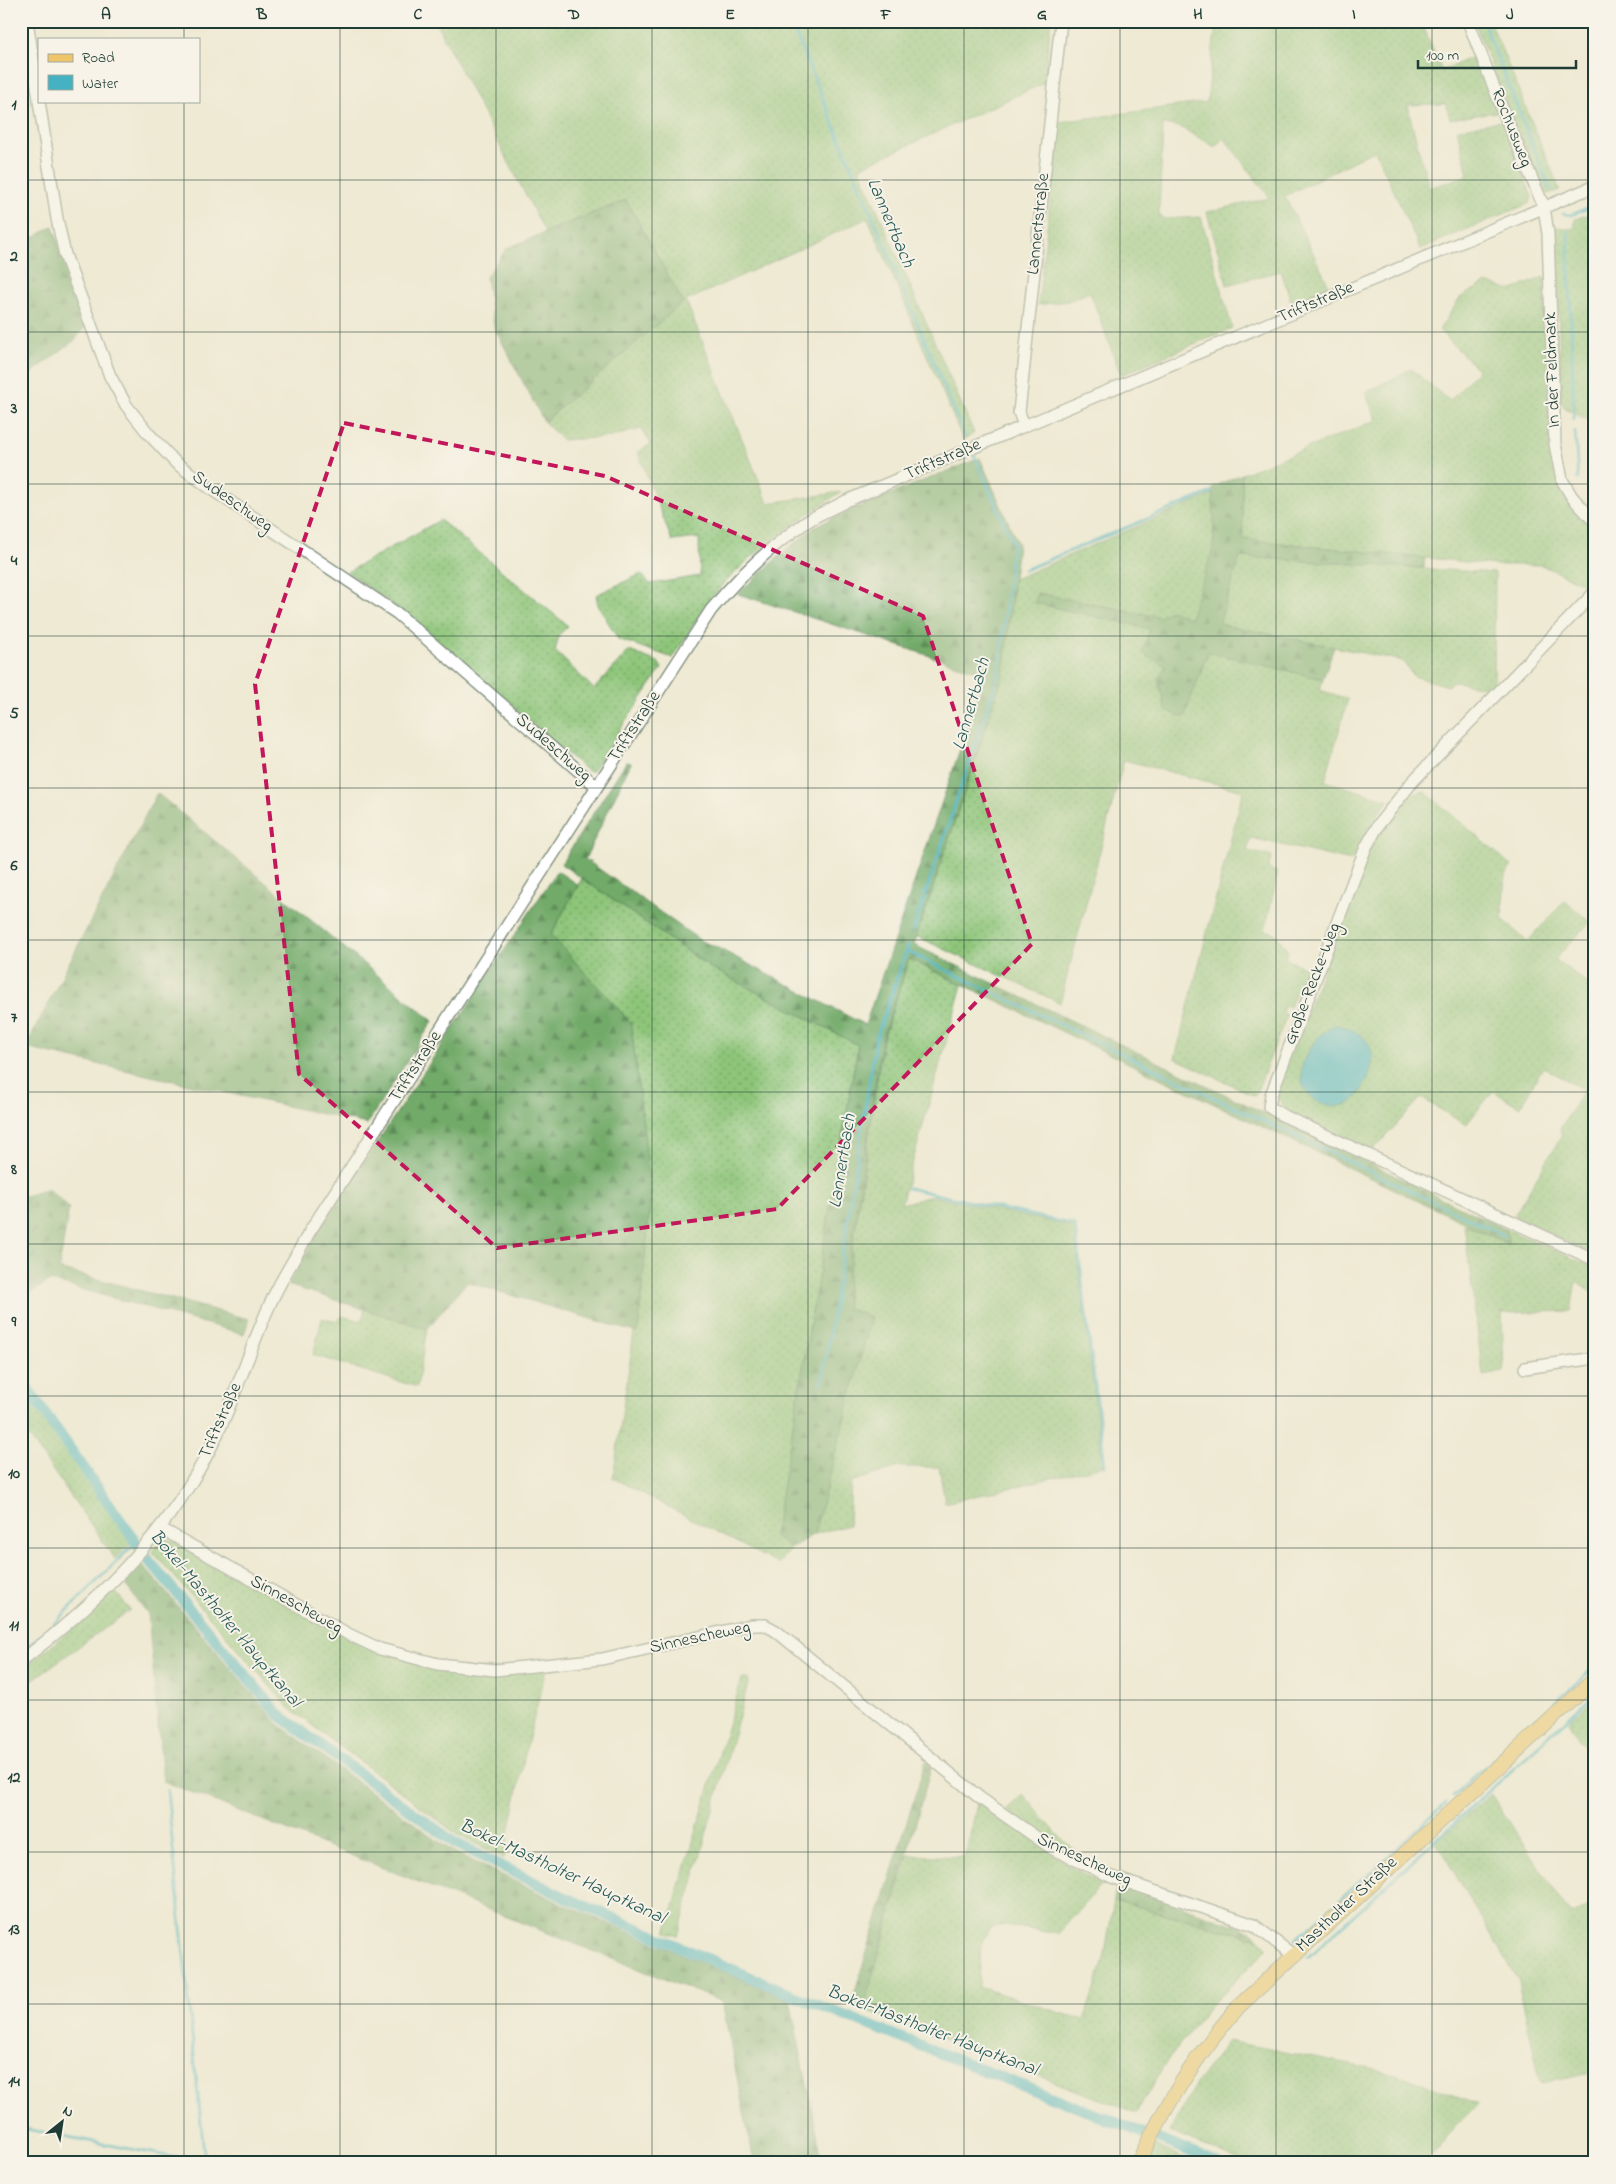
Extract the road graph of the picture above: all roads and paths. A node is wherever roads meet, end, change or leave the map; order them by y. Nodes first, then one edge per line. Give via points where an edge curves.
1 (27, 21) edge
2 (1062, 21) edge
3 (1468, 21) edge
4 (38, 93) edge
5 (39, 102) edge
6 (1595, 186) edge
7 (1544, 207) junction
8 (1024, 426) junction
9 (1595, 522) edge
10 (1595, 592) edge
11 (596, 786) junction
12 (1595, 1260) edge
13 (1595, 1358) edge
14 (1525, 1368) dead end
15 (157, 1533) junction
16 (21, 1661) edge
17 (1595, 1679) edge
18 (1293, 1955) junction
19 (1138, 2163) edge

1 - 4 street, Sudeschweg
2 - 8 street, Lannertstraße via 1018,412
3 - 7 street, Rochusweg
5 - 11 street, Sudeschweg via 56,219 65,255 110,376 126,405 148,433 176,463 216,493 398,614
6 - 7 street, Triftstraße
7 - 8 street, Triftstraße
7 - 9 street, In der Feldmark via 1548,234 1555,444 1562,480 1572,497
8 - 11 street, Triftstraße via 846,501 810,520 774,546 729,588 712,610
10 - 12 street, Große-Recke-Weg via 1413,781 1379,824 1366,846 1269,1107
11 - 15 street, Triftstraße via 310,1232 270,1303 225,1418 199,1471
13 - 14 street
15 - 16 street, Triftstraße via 80,1613
15 - 18 street, Sinnescheweg via 372,1645 438,1664 495,1670 602,1660 751,1625 765,1625 784,1637 980,1798 1053,1849 1112,1877 1254,1925
17 - 18 main road, Mastholter Straße
18 - 19 main road, Mastholter Straße via 1239,2006 1212,2037 1186,2073

